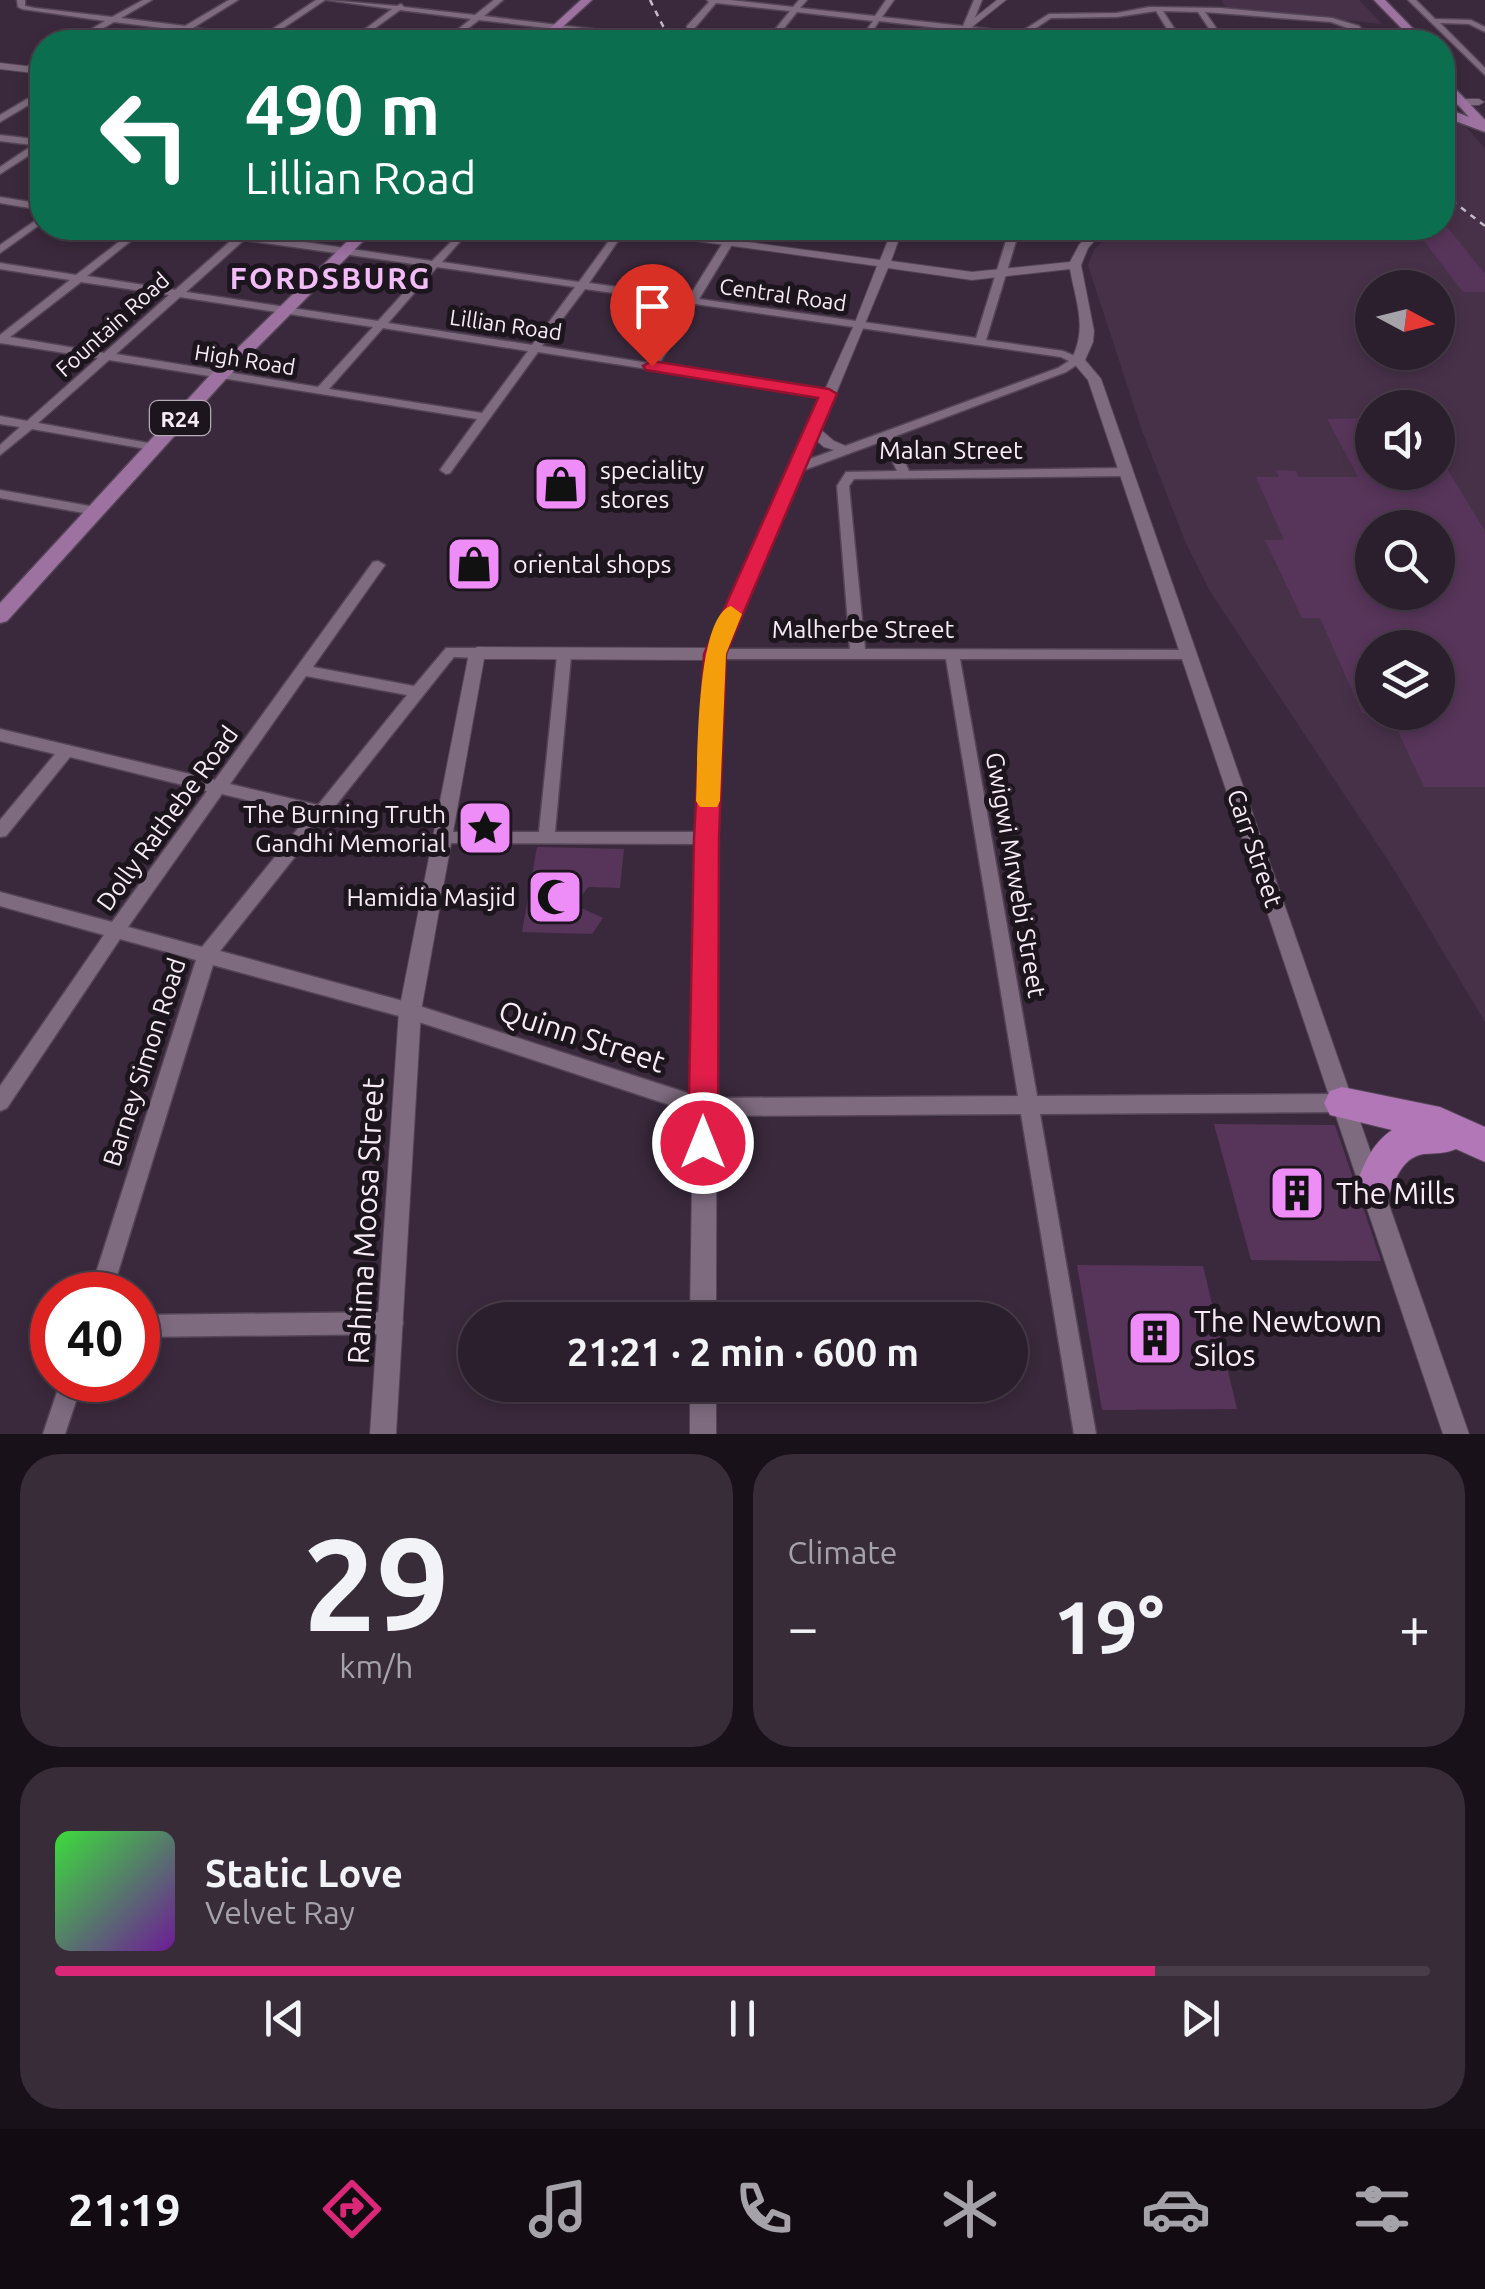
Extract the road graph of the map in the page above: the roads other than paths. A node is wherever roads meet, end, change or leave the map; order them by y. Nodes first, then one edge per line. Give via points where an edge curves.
1 (21, 0) edge
2 (148, 0) edge
3 (234, 0) edge
4 (322, 0) edge
5 (332, 0) edge
6 (410, 0) edge
7 (499, 0) edge
8 (587, 0) edge
9 (714, 0) edge
10 (802, 0) edge
11 (890, 0) edge
12 (978, 0) edge
13 (1002, 0) edge
14 (1214, 0) edge
15 (1367, 0) edge
16 (1379, 0) edge
17 (1412, 0) edge
18 (399, 8) junction
19 (1158, 9) junction
20 (794, 10) junction
21 (1200, 10) junction
22 (1220, 10) junction
23 (1248, 12) junction
24 (1118, 15) junction
25 (1298, 16) junction
26 (477, 18) junction
27 (878, 19) junction
28 (113, 20) junction
29 (1432, 21) junction
30 (557, 27) junction
31 (690, 28) dead end
32 (1484, 28) edge
33 (966, 29) junction
34 (1125, 29) dead end
35 (95, 30) edge
36 (186, 30) joint
37 (277, 30) edge
38 (369, 30) edge
39 (462, 30) edge
40 (554, 30) edge
41 (575, 30) edge
42 (778, 30) edge
43 (870, 30) edge
44 (974, 30) edge
45 (1029, 30) edge
46 (1171, 30) edge
47 (1214, 30) edge
48 (1262, 30) edge
49 (1309, 30) edge
50 (1354, 30) edge
51 (1396, 30) edge
52 (1408, 30) edge
53 (1441, 30) edge
54 (1455, 44) edge
55 (0, 66) edge
56 (30, 67) edge
57 (27, 69) junction
58 (30, 69) edge
59 (1485, 73) edge
60 (1455, 77) edge
61 (1455, 93) edge
62 (1455, 102) edge
63 (1464, 102) junction
64 (30, 104) edge
65 (1483, 104) edge
66 (0, 105) edge
67 (19, 107) junction
68 (1455, 115) edge
69 (0, 119) edge
70 (1485, 128) edge
71 (0, 138) edge
72 (30, 145) edge
73 (30, 153) edge
74 (0, 171) edge
75 (0, 200) edge
76 (30, 205) edge
77 (30, 227) edge
78 (127, 240) edge
79 (238, 240) edge
80 (288, 240) edge
81 (356, 240) edge
82 (455, 240) edge
83 (615, 240) edge
84 (707, 240) edge
85 (730, 240) edge
86 (893, 240) edge
87 (1011, 240) edge
88 (1089, 240) edge
89 (728, 243) junction
90 (0, 250) edge
91 (345, 251) junction
92 (435, 263) junction
93 (884, 263) junction
94 (1075, 265) junction
95 (0, 266) edge
96 (1001, 275) junction
97 (78, 278) junction
98 (582, 285) junction
99 (176, 294) junction
100 (692, 300) junction
101 (285, 311) junction
102 (860, 325) junction
103 (378, 326) junction
104 (0, 339) edge
105 (980, 342) junction
106 (536, 349) junction
107 (106, 357) junction
108 (1078, 360) junction
109 (652, 366) junction
110 (219, 376) junction
111 (320, 391) junction
112 (829, 394) junction
113 (484, 417) junction
114 (0, 420) edge
115 (28, 426) junction
116 (812, 430) junction
117 (886, 435) junction
118 (154, 448) junction
119 (848, 450) junction
120 (0, 451) edge
121 (446, 470) dead end
122 (792, 470) junction
123 (1120, 472) junction
124 (904, 473) junction
125 (0, 494) edge
126 (96, 511) junction
127 (378, 565) dead end
128 (3, 608) edge
129 (477, 653) junction
130 (715, 654) junction
131 (952, 654) junction
132 (1188, 654) junction
133 (858, 655) junction
134 (564, 656) junction
135 (304, 670) junction
136 (417, 692) junction
137 (0, 735) edge
138 (67, 750) junction
139 (220, 787) junction
140 (321, 812) junction
141 (0, 831) edge
142 (444, 838) junction
143 (546, 838) junction
144 (707, 838) junction
145 (0, 899) edge
146 (117, 928) junction
147 (207, 954) junction
148 (410, 1011) junction
149 (0, 1101) edge
150 (1342, 1103) junction
151 (1030, 1104) junction
152 (703, 1107) junction
153 (1483, 1143) edge
154 (1373, 1189) junction
155 (107, 1272) edge
156 (703, 1302) edge
157 (392, 1324) junction
158 (160, 1326) edge
159 (65, 1402) edge
160 (703, 1402) edge
161 (54, 1434) edge
162 (383, 1434) edge
163 (703, 1434) edge
164 (1086, 1434) edge
165 (1456, 1434) edge

1 - 28 street via 25,9
2 - 28 street
3 - 36 street
4 - 37 street
5 - 18 street
6 - 18 street
7 - 26 street
8 - 30 main road
9 - 20 street
9 - 31 street
10 - 20 street
11 - 27 street
12 - 33 street
13 - 33 street
14 - 22 street
15 - 51 main road
16 - 52 main road
17 - 29 street
18 - 26 street
18 - 38 street
19 - 21 street
19 - 24 street
19 - 46 street
20 - 27 street
20 - 42 street
21 - 22 street
21 - 47 street
22 - 23 street
23 - 25 street
23 - 48 street
24 - 34 street
24 - 45 street via 1049,16
25 - 49 street
25 - 50 street
26 - 30 street
26 - 39 street
27 - 33 street
27 - 43 street
28 - 35 street
28 - 36 street
29 - 32 street
29 - 53 street
30 - 40 main road
30 - 41 street
33 - 44 street
54 - 59 street
55 - 57 street
56 - 57 street
57 - 58 street
60 - 65 main road
61 - 63 main road
62 - 63 street
63 - 65 street
63 - 70 main road
64 - 67 street
66 - 67 street
67 - 69 street
68 - 70 main road
71 - 72 street
73 - 74 street
75 - 76 street
77 - 90 street
78 - 97 street
79 - 99 street, Fountain Road
80 - 91 street, Central Road
81 - 91 main road, R24
82 - 92 street
83 - 98 street
84 - 89 street
85 - 89 street
86 - 93 street
87 - 96 street
88 - 94 street
89 - 93 street
89 - 100 street
91 - 92 street, Central Road
91 - 101 main road, R24
92 - 98 street, Central Road
92 - 103 street
93 - 96 street
93 - 102 street
94 - 96 street
94 - 108 street via 1088,331
95 - 97 street, Lillian Road
96 - 105 street
97 - 99 street, Lillian Road
97 - 104 street
98 - 100 street, Central Road
98 - 106 street
99 - 101 street, Lillian Road
99 - 107 street, Fountain Road
100 - 102 street, Central Road
100 - 109 street
101 - 103 street, Lillian Road
101 - 110 main road, R24
102 - 105 street, Central Road
102 - 112 street
103 - 106 street, Lillian Road
103 - 111 street
104 - 107 street, High Road
105 - 108 street, Central Road
106 - 109 street, Lillian Road
106 - 113 street
107 - 110 street, High Road
107 - 115 street, Fountain Road
108 - 117 street
108 - 123 street, Carr Street via 1094,379
109 - 112 street, Lillian Road
110 - 111 street, High Road
110 - 118 main road, R24
111 - 113 street, High Road
112 - 116 street
113 - 121 street
114 - 115 street
115 - 118 street
115 - 120 street, Fountain Road
116 - 119 street
116 - 122 street
117 - 119 street
117 - 124 street
118 - 126 main road, R24
119 - 122 street
122 - 130 street
123 - 124 street, Malan Street
123 - 132 street, Carr Street
124 - 133 street, Malan Street via 844,479
125 - 126 street
126 - 128 main road, R24
127 - 135 street, Dolly Rathebe Road
129 - 134 street, Malherbe Street
129 - 136 street, Barney Simon Road via 451,652
129 - 142 street, Rahima Moosa Street
130 - 133 street, Malherbe Street
130 - 134 street, Malherbe Street
130 - 144 street
131 - 132 street, Malherbe Street
131 - 133 street, Malherbe Street
131 - 151 street, Gwigwi Mrwebi Street
132 - 150 street, Carr Street
134 - 143 street
135 - 136 street
135 - 139 street, Dolly Rathebe Road
136 - 140 street, Barney Simon Road
137 - 138 street
138 - 139 street
138 - 141 street
139 - 140 street
139 - 146 street, Dolly Rathebe Road
140 - 147 street, Barney Simon Road
142 - 143 street
142 - 148 street, Rahima Moosa Street
143 - 144 street
144 - 152 street
145 - 146 street, Quinn Street
146 - 147 street, Quinn Street
146 - 149 street, Dolly Rathebe Road
147 - 148 street, Quinn Street
147 - 155 street, Barney Simon Road
148 - 152 street, Quinn Street
148 - 157 street, Rahima Moosa Street
150 - 151 street, Quinn Street
150 - 153 highway via 1440,1124
150 - 154 street, Carr Street
151 - 152 street, Quinn Street
151 - 164 street, Gwigwi Mrwebi Street
152 - 156 street
153 - 154 highway via 1426,1135 1404,1140 1382,1161
154 - 165 street, Carr Street
157 - 158 street
157 - 162 street, Rahima Moosa Street
159 - 161 street
160 - 163 street

